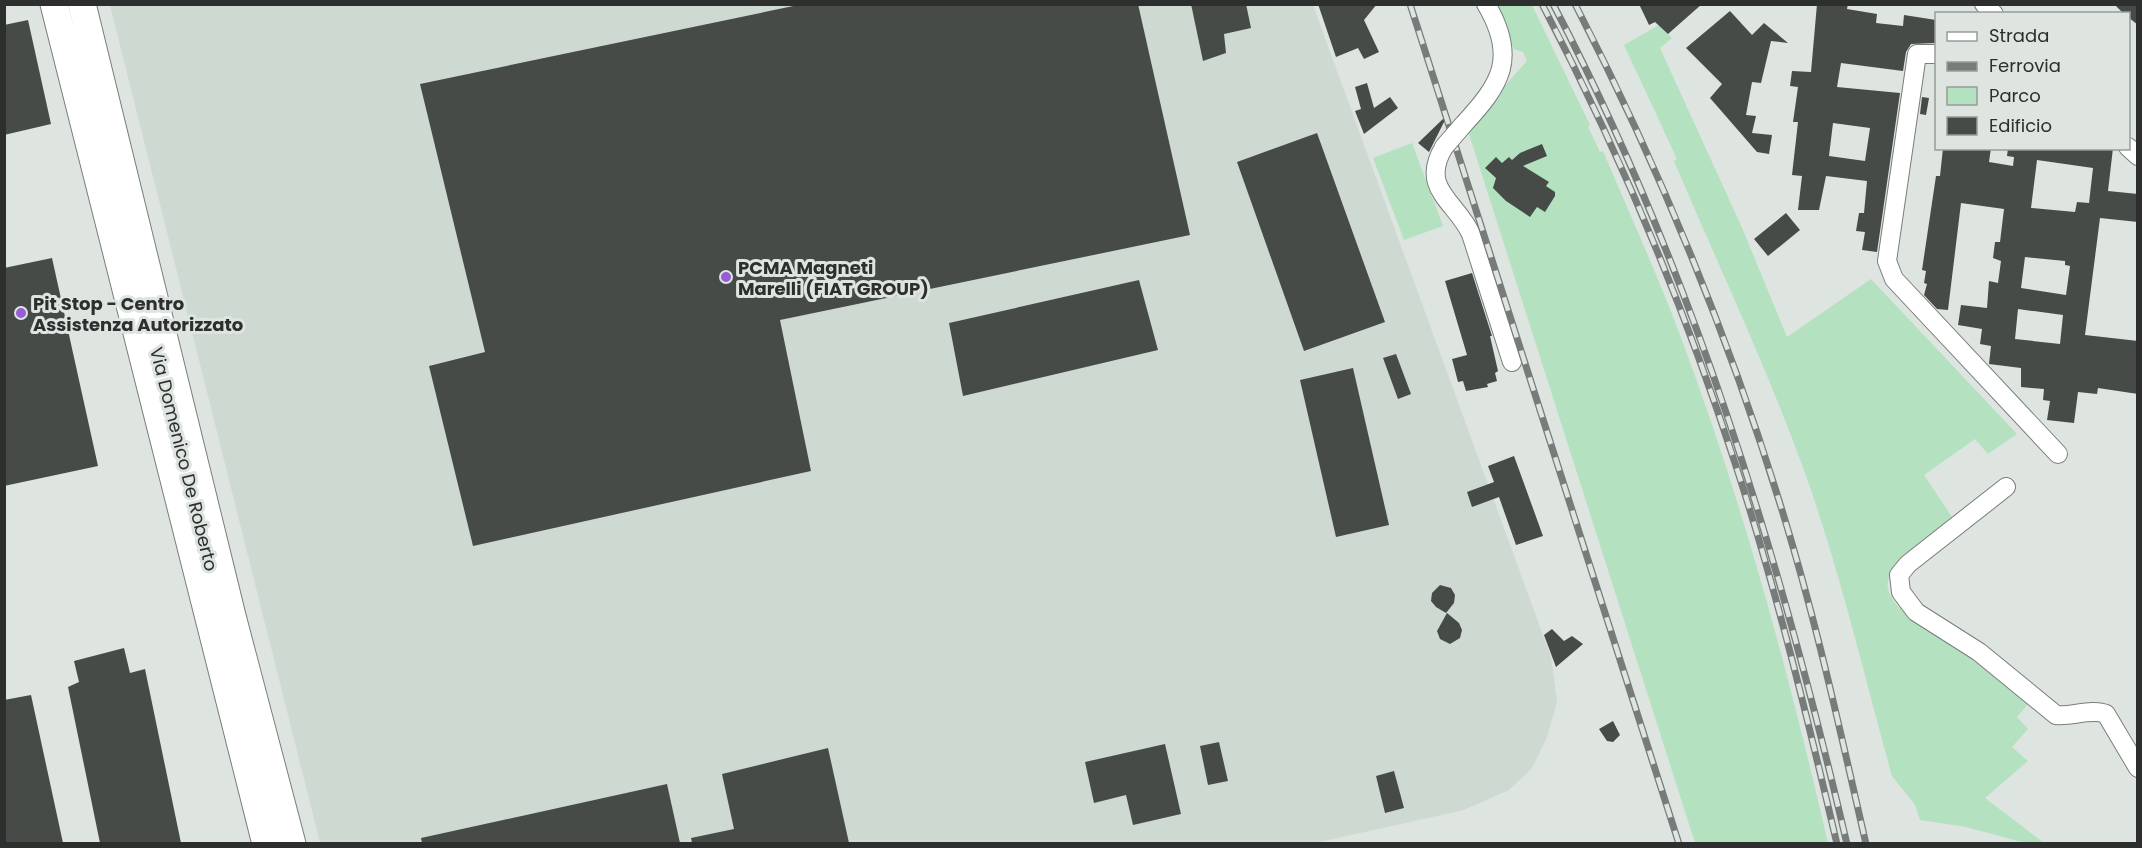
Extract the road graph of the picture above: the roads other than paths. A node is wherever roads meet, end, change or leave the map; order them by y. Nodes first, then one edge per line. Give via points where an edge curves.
1 (1486, 4) edge
2 (71, 6) edge
3 (1935, 54) edge
4 (1512, 362) dead end
5 (2058, 454) dead end
6 (2006, 487) dead end
7 (2138, 768) edge
8 (266, 843) edge
9 (280, 843) edge
10 (292, 843) edge

1 - 4 street, bridge via 1504,52 1502,70 1490,97 1438,157 1437,183 1444,199 1472,234
2 - 8 highway
2 - 9 street, Via Domenico De Roberto
2 - 10 highway
3 - 5 street via 1917,54 1887,261 1894,279
6 - 7 street via 1908,564 1899,575 1900,592 1916,612 1979,652 2056,715 2068,717 2100,711 2106,714

